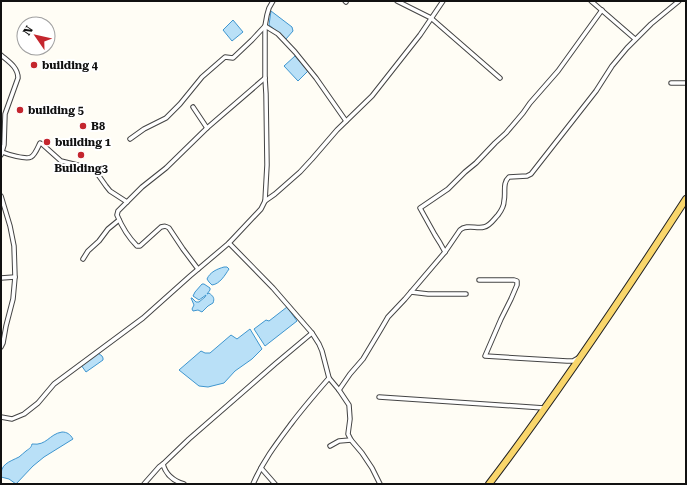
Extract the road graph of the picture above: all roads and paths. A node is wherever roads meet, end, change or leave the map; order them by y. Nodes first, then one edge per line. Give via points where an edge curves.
1 (273, 1) edge
2 (397, 1) edge
3 (443, 1) edge
4 (591, 1) edge
5 (679, 1) edge
6 (602, 10) junction
7 (431, 18) junction
8 (265, 26) junction
9 (635, 39) junction
10 (1, 55) edge
11 (265, 78) junction
12 (500, 78) dead end
13 (671, 83) dead end
14 (686, 83) edge
15 (193, 106) dead end
16 (346, 121) junction
17 (207, 128) junction
18 (130, 139) dead end
19 (2, 153) edge
20 (1, 196) edge
21 (686, 199) edge
22 (265, 201) junction
23 (127, 202) junction
24 (119, 220) junction
25 (229, 243) junction
26 (445, 252) junction
27 (83, 259) dead end
28 (198, 269) junction
29 (16, 277) junction
30 (1, 278) edge
31 (479, 280) dead end
32 (411, 292) junction
33 (466, 294) dead end
34 (312, 333) junction
35 (1, 347) edge
36 (580, 356) junction
37 (329, 378) junction
38 (340, 390) junction
39 (379, 397) dead end
40 (544, 408) junction
41 (1, 418) edge
42 (351, 440) junction
43 (330, 446) dead end
44 (163, 464) junction
45 (261, 468) junction
46 (144, 484) edge
47 (184, 484) edge
48 (253, 484) edge
49 (276, 484) edge
50 (380, 484) edge
51 (489, 484) edge

1 - 8 street via 266,15
2 - 7 street
3 - 7 street
4 - 6 street
5 - 9 street
6 - 9 street
6 - 26 street via 558,71 506,133 448,188 420,208
7 - 12 street
7 - 16 street via 372,96
8 - 11 street
8 - 16 street via 278,34 295,52
8 - 18 street via 233,58 224,57 210,69 166,118
9 - 26 street via 531,174 507,178 504,187 505,200 500,213 485,227 462,228
10 - 19 street via 18,74 5,114
11 - 17 street
11 - 22 street
13 - 14 street
15 - 17 street
16 - 22 street via 300,172
17 - 23 street
19 - 23 street via 29,158 40,143 61,161 94,168 110,191
20 - 29 street via 14,246
21 - 36 main road
22 - 25 street via 261,209
23 - 24 street via 118,211
24 - 27 street
24 - 28 street via 137,246 161,227 169,228
25 - 28 street
25 - 34 street
26 - 32 street
28 - 41 street via 143,318 54,384 38,403 24,414 12,419
29 - 30 street
29 - 35 street
31 - 36 street via 517,281 512,299 485,356 567,361
32 - 33 street
32 - 38 street via 388,317 363,359
34 - 37 street via 322,351
34 - 44 street
36 - 40 main road
37 - 38 street
37 - 45 street via 274,447
38 - 42 street via 349,405 348,434
39 - 40 street
40 - 51 main road
42 - 43 street via 339,441
42 - 50 street via 372,468
44 - 46 street
44 - 47 street via 173,480
45 - 48 street
45 - 49 street

